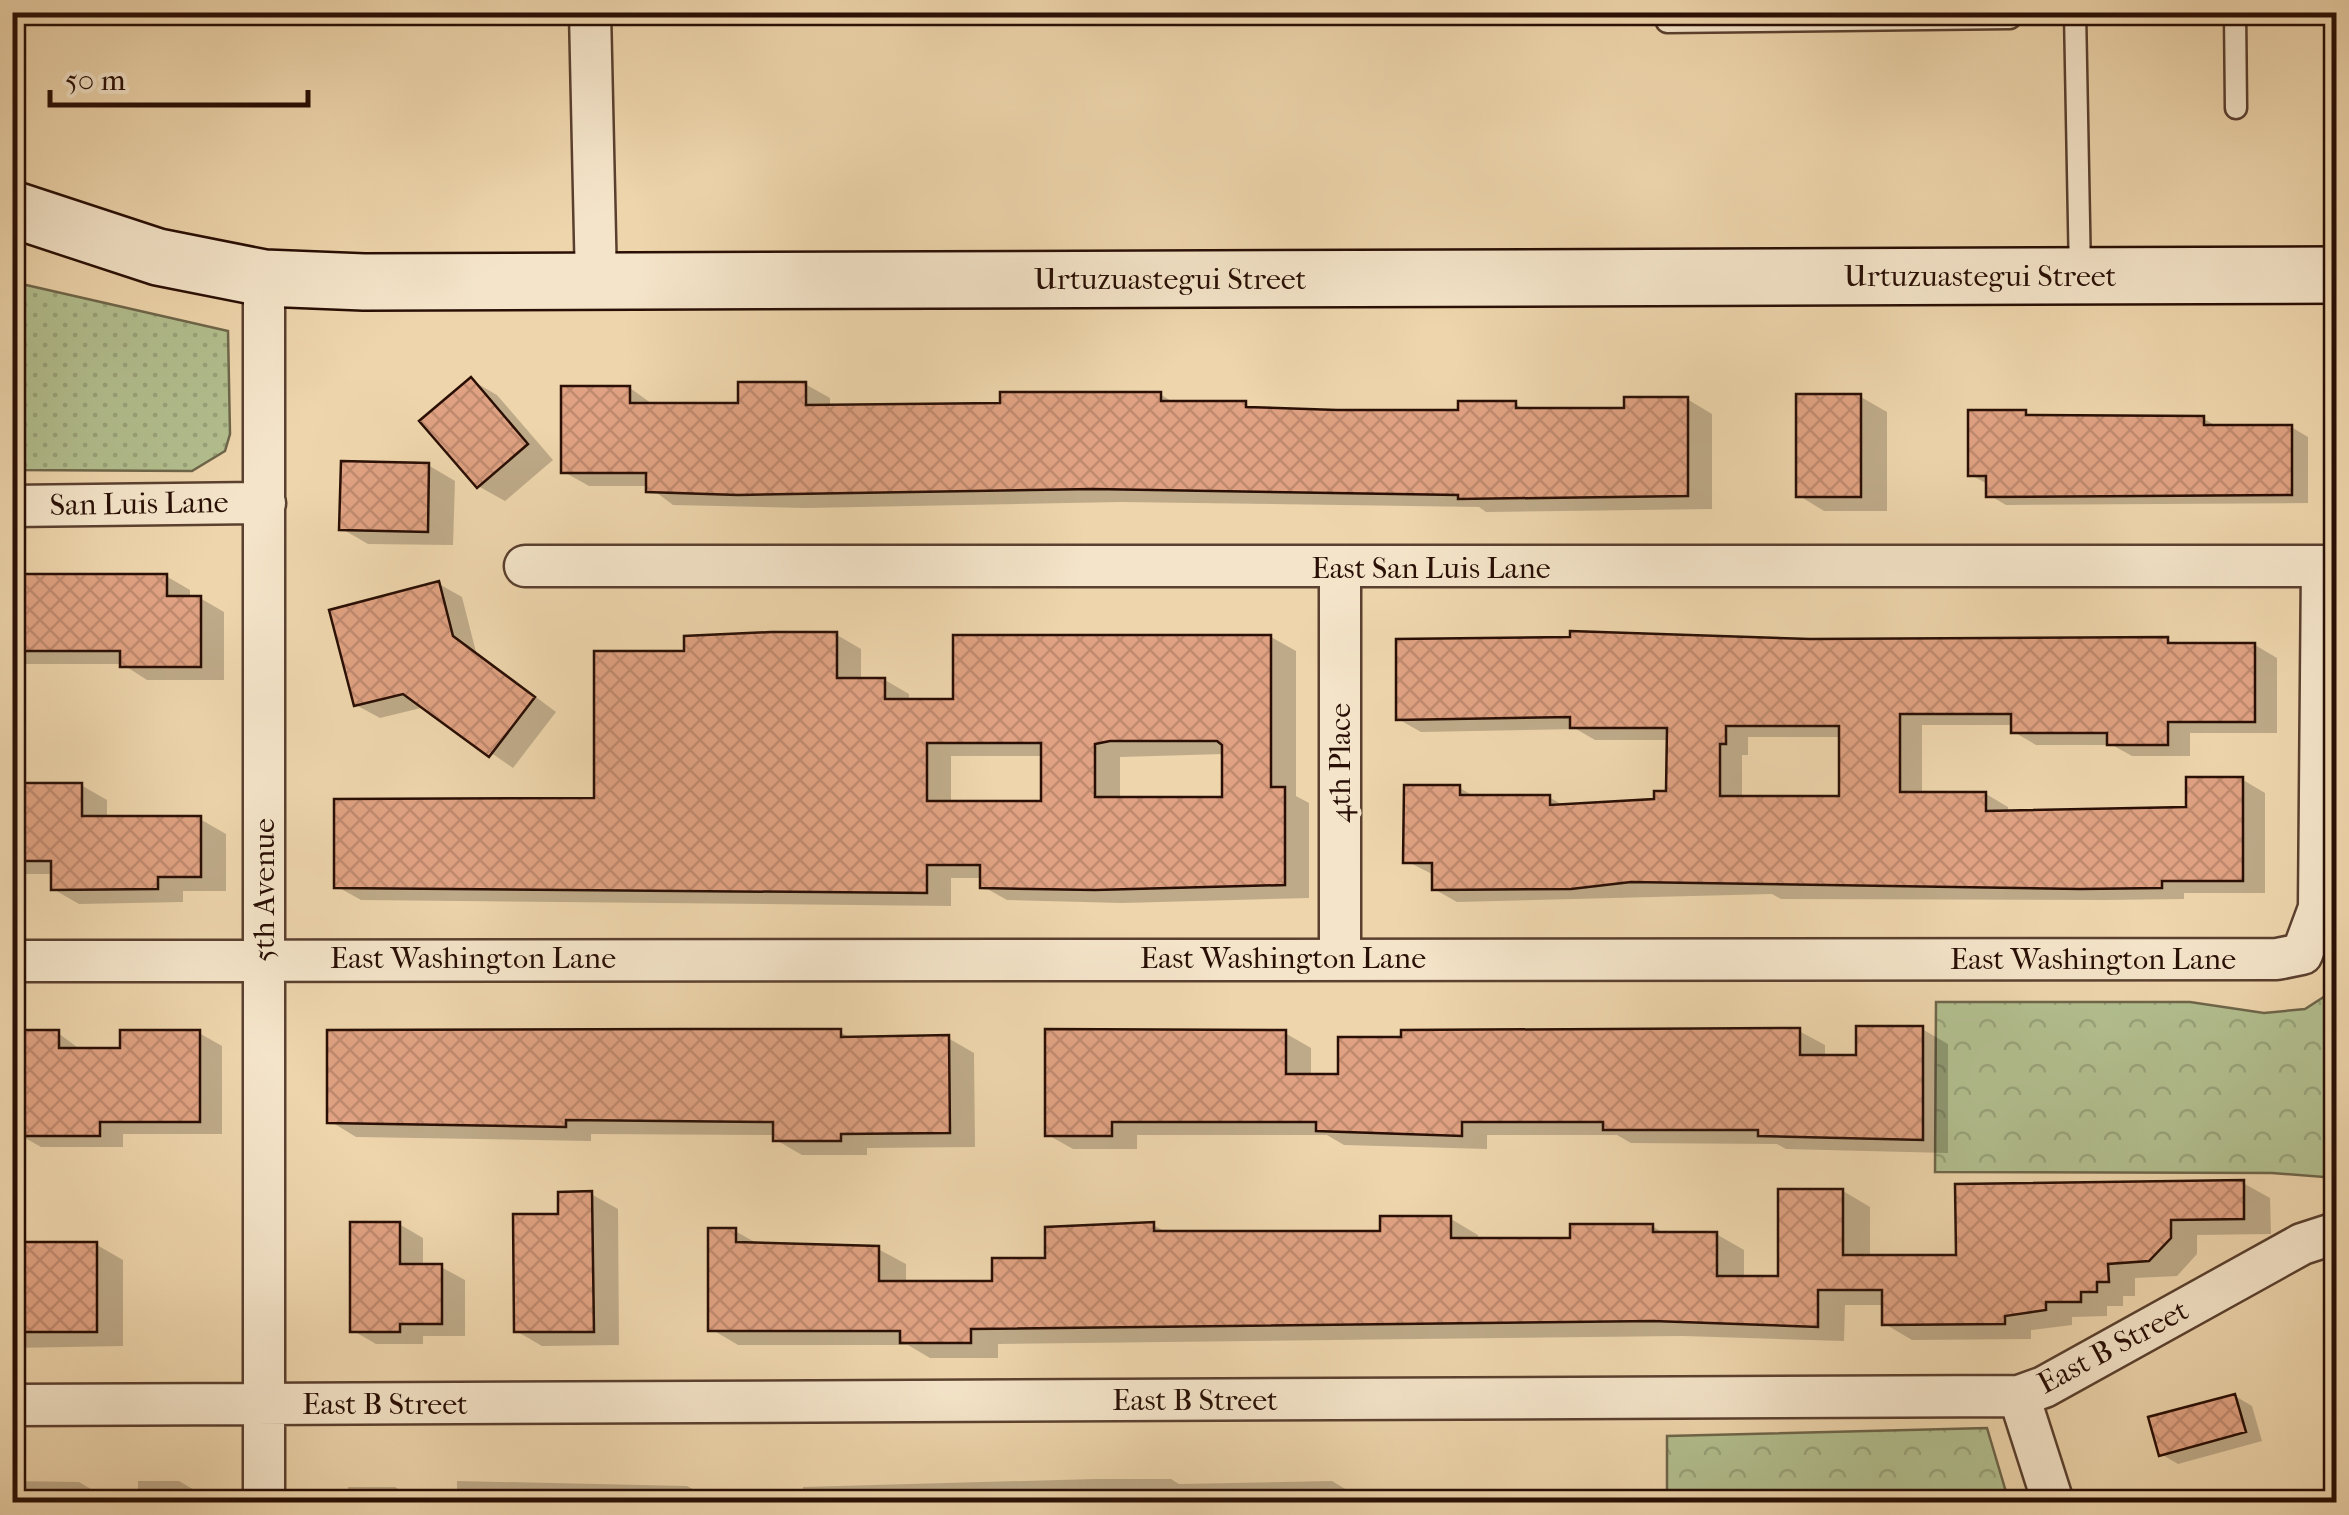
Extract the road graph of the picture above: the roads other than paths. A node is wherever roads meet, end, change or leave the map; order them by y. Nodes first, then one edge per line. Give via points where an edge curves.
1 (590, 12) edge
2 (1667, 12) edge
3 (2010, 12) edge
4 (2075, 12) edge
5 (2234, 12) edge
6 (2236, 108) dead end
7 (12, 208) edge
8 (2336, 274) edge
9 (2080, 276) junction
10 (264, 278) junction
11 (596, 282) junction
12 (265, 503) junction
13 (12, 506) edge
14 (526, 566) dead end
15 (2330, 566) edge
16 (1340, 568) junction
17 (263, 958) junction
18 (1340, 958) junction
19 (12, 961) edge
20 (2336, 1233) edge
21 (2018, 1396) junction
22 (264, 1404) junction
23 (12, 1405) edge
24 (264, 1502) edge
25 (2054, 1502) edge

1 - 11 street
2 - 3 lane via 1667,22 2010,18
4 - 9 lane
5 - 6 lane
7 - 10 main road, Urtuzuastegui Street via 158,257
8 - 9 main road, Urtuzuastegui Street
9 - 11 main road, Urtuzuastegui Street
10 - 11 main road, Urtuzuastegui Street
10 - 12 street, 5th Avenue
12 - 13 street, San Luis Lane
12 - 17 street, 5th Avenue
14 - 16 street, East San Luis Lane
15 - 16 street, East San Luis Lane
15 - 18 street, East Washington Lane via 2319,908 2302,954
16 - 18 street, 4th Place
17 - 18 street, East Washington Lane
17 - 19 street, East Washington Lane
17 - 22 street, 5th Avenue
20 - 21 street, East B Street via 2302,1244 2044,1388
21 - 22 street, East B Street
21 - 25 street
22 - 23 street, East B Street
22 - 24 street, 5th Avenue

